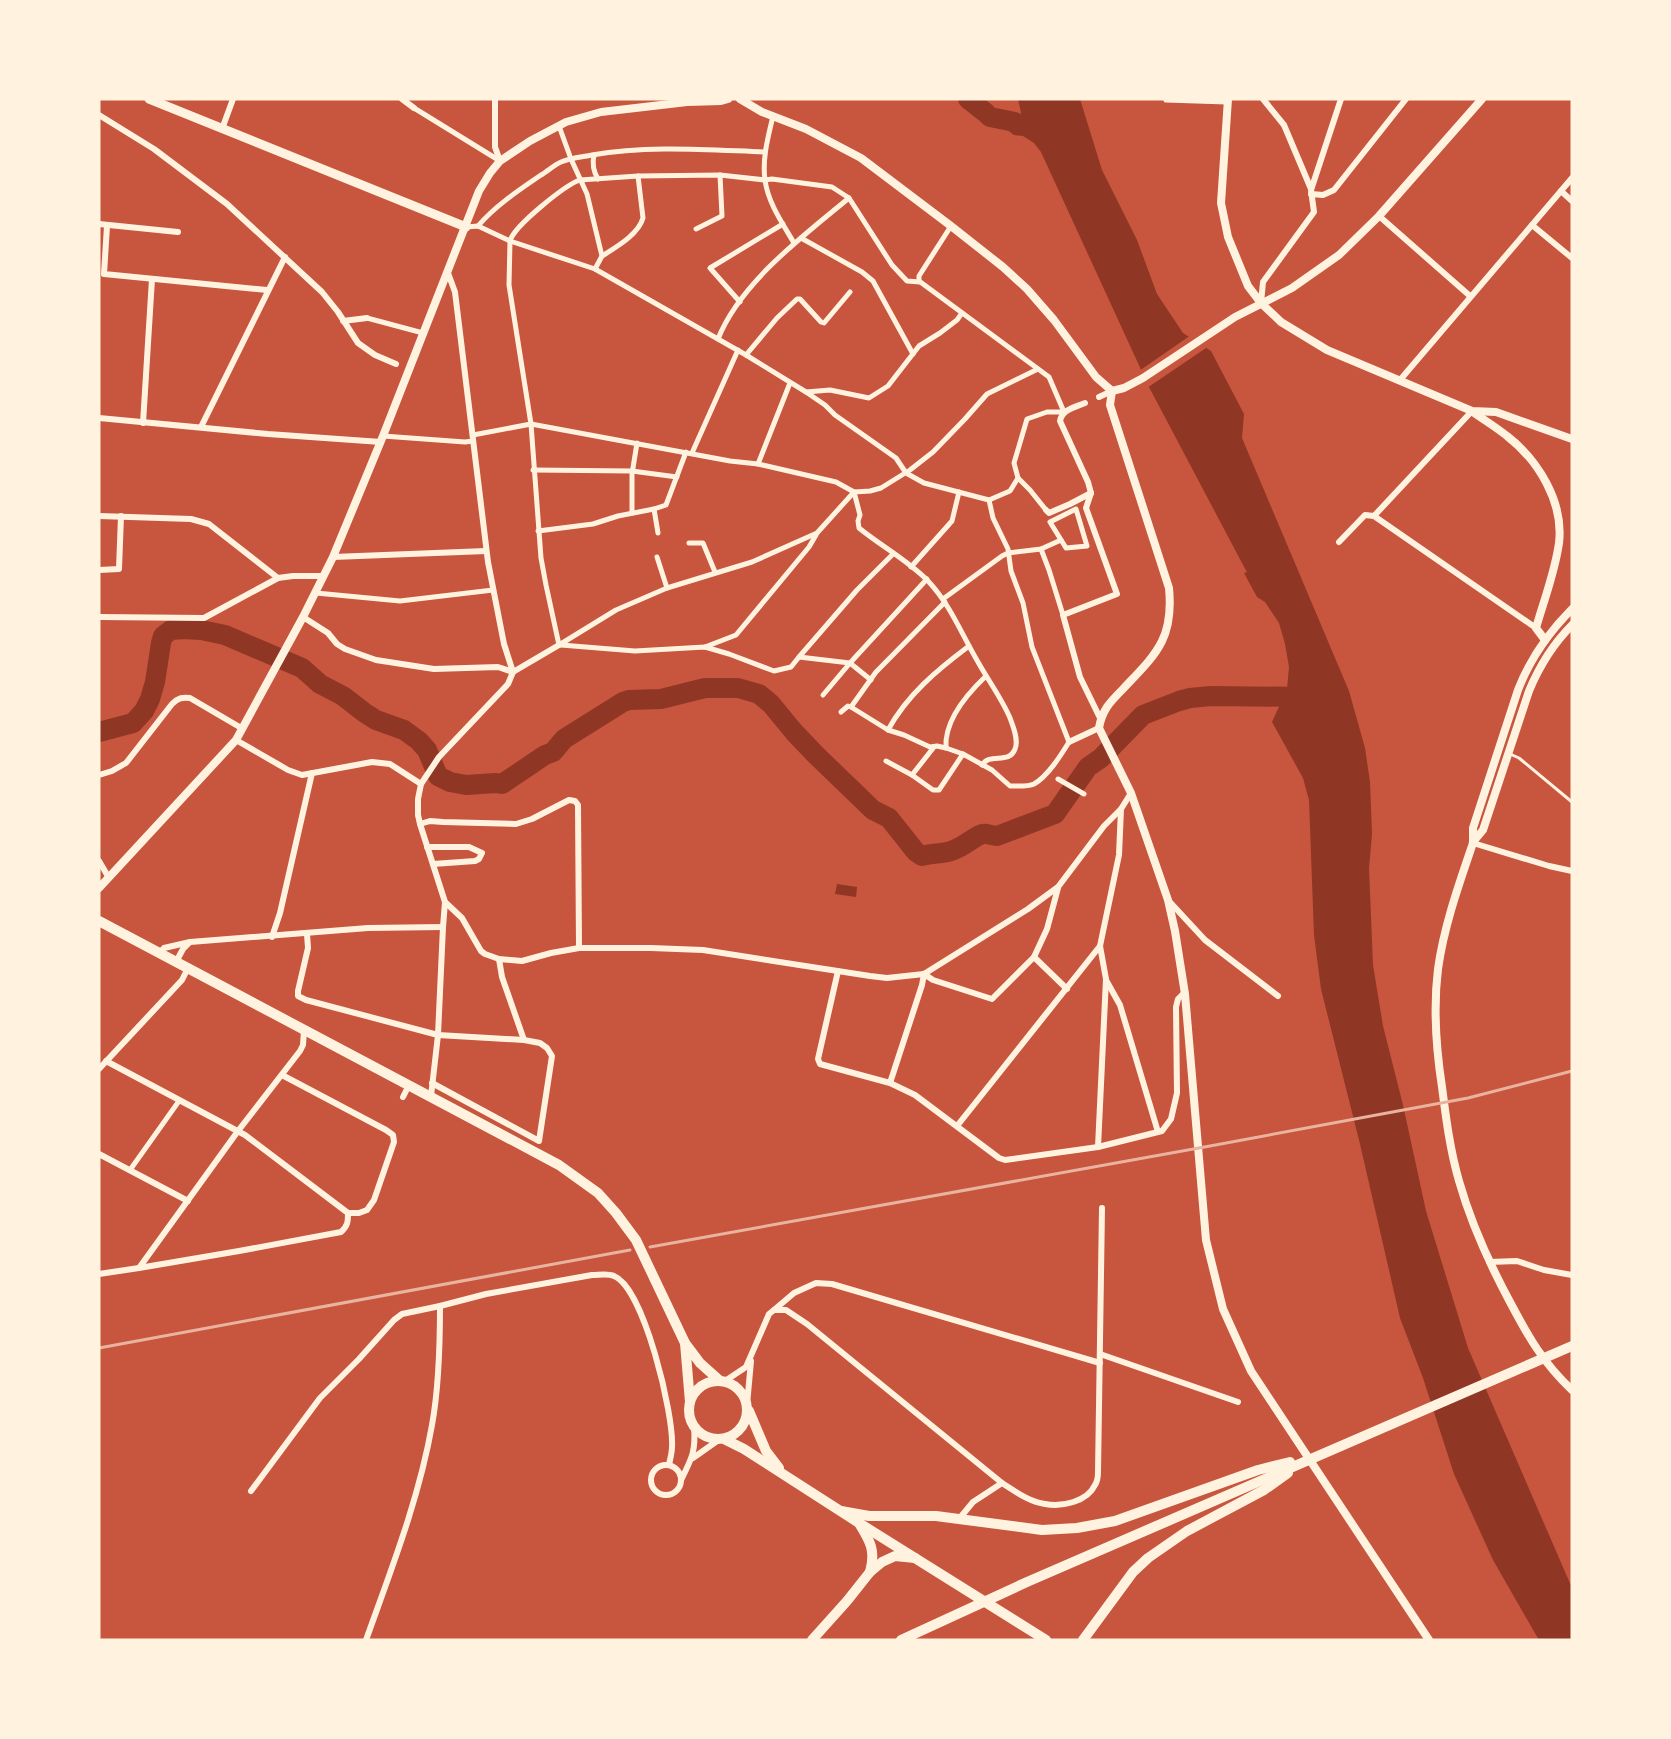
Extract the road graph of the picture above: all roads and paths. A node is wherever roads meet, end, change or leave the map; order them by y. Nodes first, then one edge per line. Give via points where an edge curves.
1 (149, 99) edge
2 (233, 99) edge
3 (402, 99) edge
4 (495, 99) edge
5 (728, 99) edge
6 (740, 99) edge
7 (1263, 99) edge
8 (1341, 99) edge
9 (1406, 99) edge
10 (1482, 99) edge
11 (1166, 100) edge
12 (1227, 100) edge
13 (414, 108) joint
14 (99, 116) edge
15 (773, 116) junction
16 (559, 126) junction
17 (222, 129) junction
18 (765, 152) junction
19 (594, 155) junction
20 (571, 159) junction
21 (500, 161) junction
22 (720, 175) junction
23 (638, 176) junction
24 (1572, 178) edge
25 (598, 179) junction
26 (580, 180) junction
27 (765, 180) junction
28 (1561, 191) junction
29 (1311, 192) junction
30 (849, 198) junction
31 (1572, 201) edge
32 (1379, 216) junction
33 (99, 224) edge
34 (783, 224) junction
35 (1532, 225) junction
36 (107, 226) junction
37 (478, 226) junction
38 (951, 226) junction
39 (466, 227) junction
40 (696, 229) dead end
41 (178, 232) dead end
42 (801, 238) junction
43 (510, 241) junction
44 (794, 243) junction
45 (602, 256) junction
46 (285, 257) junction
47 (1572, 258) edge
48 (595, 269) junction
49 (448, 273) junction
50 (152, 279) junction
51 (920, 282) junction
52 (267, 290) junction
53 (850, 292) dead end
54 (1470, 296) junction
55 (740, 302) junction
56 (1261, 303) junction
57 (962, 313) junction
58 (367, 318) joint
59 (344, 321) junction
60 (423, 333) junction
61 (718, 339) junction
62 (738, 350) junction
63 (913, 354) junction
64 (746, 355) junction
65 (396, 364) dead end
66 (1038, 369) junction
67 (1400, 380) junction
68 (792, 384) junction
69 (1113, 391) junction
70 (806, 392) junction
71 (1099, 397) dead end
72 (1085, 403) dead end
73 (1472, 411) junction
74 (1064, 412) junction
75 (99, 418) edge
76 (143, 423) junction
77 (531, 424) junction
78 (201, 427) junction
79 (473, 438) junction
80 (382, 439) junction
81 (1572, 439) edge
82 (637, 443) junction
83 (686, 452) junction
84 (693, 453) junction
85 (758, 464) junction
86 (533, 470) junction
87 (632, 471) junction
88 (906, 473) junction
89 (677, 477) junction
90 (1018, 478) junction
91 (854, 492) junction
92 (962, 493) junction
93 (1091, 493) junction
94 (989, 500) junction
95 (654, 509) junction
96 (1046, 510) joint
97 (632, 513) junction
98 (99, 516) edge
99 (121, 516) junction
100 (1374, 516) junction
101 (538, 531) junction
102 (658, 533) dead end
103 (817, 533) junction
104 (1061, 540) junction
105 (1339, 542) dead end
106 (689, 543) dead end
107 (1041, 549) junction
108 (486, 551) junction
109 (1008, 553) junction
110 (894, 554) junction
111 (333, 557) junction
112 (657, 557) dead end
113 (911, 567) junction
114 (99, 570) edge
115 (715, 572) junction
116 (323, 576) junction
117 (278, 578) junction
118 (927, 579) junction
119 (668, 588) junction
120 (493, 590) junction
121 (316, 593) junction
122 (944, 600) junction
123 (1572, 609) edge
124 (1063, 615) junction
125 (99, 617) edge
126 (303, 617) junction
127 (1572, 625) edge
128 (1536, 628) junction
129 (1545, 640) junction
130 (560, 645) junction
131 (969, 646) junction
132 (705, 647) junction
133 (800, 657) junction
134 (850, 663) junction
135 (513, 672) junction
136 (986, 676) junction
137 (871, 680) junction
138 (824, 694) dead end
139 (851, 707) junction
140 (841, 712) dead end
141 (1099, 723) junction
142 (243, 729) junction
143 (888, 730) junction
144 (236, 740) junction
145 (1069, 742) junction
146 (934, 747) junction
147 (946, 748) junction
148 (1508, 753) junction
149 (963, 754) junction
150 (885, 761) dead end
151 (982, 765) junction
152 (312, 773) junction
153 (912, 775) junction
154 (99, 776) edge
155 (1058, 779) dead end
156 (421, 784) junction
157 (1131, 792) junction
158 (1084, 794) dead end
159 (1572, 802) edge
160 (1121, 809) junction
161 (420, 825) junction
162 (1473, 843) junction
163 (428, 847) junction
164 (99, 861) edge
165 (433, 864) junction
166 (1572, 871) edge
167 (109, 878) junction
168 (1058, 887) junction
169 (99, 888) edge
170 (1168, 900) junction
171 (445, 902) junction
172 (99, 921) edge
173 (443, 927) junction
174 (99, 930) edge
175 (113, 930) junction
176 (307, 934) junction
177 (272, 937) junction
178 (190, 942) junction
179 (1100, 946) junction
180 (579, 948) junction
181 (159, 953) junction
182 (1034, 957) junction
183 (499, 959) junction
184 (177, 962) junction
185 (188, 968) junction
186 (838, 971) junction
187 (924, 974) junction
188 (1106, 979) junction
189 (1067, 989) junction
190 (1185, 992) junction
191 (1278, 996) dead end
192 (304, 1029) junction
193 (438, 1035) junction
194 (524, 1040) junction
195 (106, 1061) junction
196 (99, 1069) edge
197 (282, 1075) junction
198 (432, 1083) junction
199 (890, 1083) junction
200 (409, 1085) junction
201 (431, 1096) junction
202 (403, 1097) dead end
203 (179, 1101) junction
204 (957, 1126) junction
205 (238, 1131) junction
206 (1158, 1132) junction
207 (1098, 1147) junction
208 (99, 1154) edge
209 (130, 1170) junction
210 (188, 1201) junction
211 (1102, 1208) dead end
212 (348, 1213) junction
213 (1489, 1262) junction
214 (139, 1268) junction
215 (99, 1274) edge
216 (1572, 1275) edge
217 (440, 1306) junction
218 (774, 1310) junction
219 (685, 1343) junction
220 (1570, 1347) edge
221 (1100, 1354) junction
222 (751, 1357) junction
223 (1100, 1363) junction
224 (722, 1381) junction
225 (1572, 1390) edge
226 (1238, 1402) dead end
227 (690, 1403) junction
228 (748, 1407) junction
229 (694, 1427) junction
230 (722, 1439) junction
231 (1322, 1454) junction
232 (692, 1458) junction
233 (1308, 1459) junction
234 (672, 1466) junction
235 (689, 1466) junction
236 (787, 1477) junction
237 (681, 1480) junction
238 (1002, 1483) junction
239 (250, 1491) dead end
240 (841, 1511) junction
241 (959, 1519) junction
242 (859, 1523) junction
243 (915, 1558) junction
244 (870, 1572) junction
245 (1098, 1621) junction
246 (366, 1640) edge
247 (812, 1640) edge
248 (901, 1640) edge
249 (1046, 1640) edge
250 (1083, 1640) edge
251 (1092, 1640) edge
252 (1429, 1640) edge

1 - 17 main road
2 - 17 street
3 - 13 street
4 - 21 street via 495,147
5 - 16 street via 600,112
6 - 15 street
7 - 29 street via 1284,125
8 - 29 street
9 - 29 street via 1335,190 1323,195
10 - 32 street
11 - 12 street
12 - 56 street via 1221,203 1228,237 1248,286
13 - 21 street
14 - 46 street via 154,149 227,204
15 - 18 street
15 - 38 street via 861,158
16 - 20 street
16 - 21 street
17 - 39 main road
18 - 19 street via 688,149
18 - 27 street
19 - 20 street
19 - 25 street via 592,163
20 - 26 street
20 - 37 street via 528,184
21 - 39 street via 480,191
22 - 23 street
22 - 27 street
22 - 40 street via 722,216
23 - 25 street
23 - 45 street via 641,224
24 - 28 street
25 - 26 street
26 - 43 street via 534,213 511,235
26 - 45 street
27 - 30 street via 832,187
27 - 34 street
28 - 31 street
28 - 35 street
29 - 56 street via 1314,212 1263,282
30 - 42 street
30 - 51 street via 892,265 907,281
32 - 54 street
32 - 56 street via 1339,255 1292,288
33 - 36 street
34 - 44 street
34 - 55 street via 710,268
35 - 47 street
35 - 54 street
36 - 41 street
36 - 50 street via 104,274
37 - 39 street
37 - 43 street
38 - 51 street via 919,276
38 - 69 street via 1027,289 1096,377
39 - 49 street
42 - 44 street
42 - 63 street via 873,281
43 - 48 street
43 - 77 street via 509,285
44 - 55 street
45 - 48 street
46 - 52 street
46 - 59 street via 322,292
48 - 61 street
49 - 60 street
49 - 79 street via 455,292
50 - 52 street
50 - 76 street
51 - 57 street
52 - 78 street
53 - 64 street via 824,322 797,299
54 - 67 street
55 - 61 street
56 - 67 street via 1281,322 1328,350
56 - 69 street via 1143,378
57 - 63 street
57 - 66 street
58 - 59 street
58 - 60 street
59 - 65 street via 358,343 375,356
60 - 80 street
61 - 62 street
62 - 64 street
62 - 84 street
63 - 70 street via 888,386 868,398 830,390
64 - 68 street
66 - 74 street via 1049,377
66 - 88 street via 987,394 933,452
67 - 73 street
68 - 70 street
68 - 85 street
69 - 71 street
69 - 141 street via 1110,405 1169,588 1171,608 1161,647 1104,710
70 - 88 street via 896,458
72 - 74 street
73 - 81 street via 1496,412
73 - 100 street
73 - 128 street via 1530,458 1547,485 1558,514 1555,563
74 - 90 street via 1047,412 1027,419 1014,463
74 - 93 street via 1060,421
75 - 76 street
76 - 78 street
77 - 79 street
77 - 82 street
77 - 86 street
78 - 80 street
79 - 80 street via 465,442
79 - 108 street
80 - 111 street
82 - 83 street
82 - 87 street
83 - 84 street
83 - 89 street
84 - 85 street
85 - 91 street via 836,483
86 - 87 street
86 - 101 street
87 - 89 street
87 - 97 street
88 - 91 street via 881,488
88 - 92 street via 924,483
89 - 95 street via 667,504
90 - 94 street via 1010,491
90 - 96 street
91 - 103 street
91 - 110 street via 859,528
92 - 94 street
92 - 113 street via 952,521
93 - 96 street via 1049,513
93 - 124 street via 1086,508 1117,594
94 - 109 street
95 - 97 street
95 - 102 street
97 - 101 street via 593,524
98 - 99 street
99 - 114 street via 119,569
99 - 117 street via 201,520
100 - 105 street via 1365,515
100 - 128 street
101 - 130 street
103 - 115 street via 752,562
103 - 132 street via 736,635
104 - 104 street via 1050,522 1076,509 1088,546 1066,548
104 - 107 street
106 - 115 street via 703,543
107 - 109 street
107 - 124 street
108 - 111 street
108 - 120 street
109 - 122 street
109 - 145 street via 1030,627 1032,647
110 - 113 street
110 - 133 street via 857,590
111 - 116 street
112 - 119 street
113 - 118 street
115 - 119 street
116 - 117 street
116 - 121 street
117 - 125 street via 204,618
118 - 122 street
118 - 134 street
119 - 130 street via 616,610
120 - 121 street via 400,601
120 - 135 street
121 - 126 street
122 - 131 street
122 - 137 street
123 - 129 street
124 - 141 street via 1080,677
126 - 135 street via 345,649 376,660 434,669 498,667
126 - 142 street
127 - 148 street via 1534,678
128 - 129 street
129 - 162 street via 1518,690 1475,822
130 - 132 street via 635,651
130 - 135 street
131 - 136 street
131 - 143 street via 911,696
132 - 133 street via 774,671 791,667
133 - 134 street
134 - 137 street
134 - 138 street
135 - 156 street via 508,684 439,757
136 - 147 street via 958,709 947,730
136 - 151 street via 1009,715 1016,740 1009,756 994,757
137 - 139 street
139 - 140 street
139 - 143 street
141 - 145 street
141 - 157 street
142 - 144 street
142 - 154 street via 183,697 172,704 126,764
143 - 146 street
144 - 152 street via 288,770 302,775
144 - 167 street
145 - 151 street via 1055,765 1034,784 1010,786
146 - 147 street
146 - 153 street
147 - 149 street
148 - 159 lane
148 - 162 street via 1483,830
149 - 151 street
149 - 153 street via 939,790
150 - 153 street
152 - 156 street via 372,762 390,764
152 - 177 street
155 - 158 street
156 - 161 street via 417,815
157 - 160 street
157 - 170 street
160 - 168 street
160 - 179 street via 1119,855
161 - 163 street
161 - 180 street via 430,821 516,824 568,800 574,801 578,805
162 - 166 street
162 - 213 street via 1443,943 1437,981 1436,1033 1446,1120 1458,1179
163 - 165 street
163 - 165 street via 469,848 482,853 475,861
164 - 167 street
165 - 171 street
167 - 169 street
168 - 182 street via 1047,929
168 - 187 street
170 - 190 street
170 - 191 street via 1205,940
171 - 173 street
171 - 183 street via 462,918 481,951
172 - 175 main road
173 - 176 street
173 - 193 street
174 - 175 main road
175 - 181 main road
176 - 177 street
176 - 193 street via 308,948 298,996
177 - 178 street
178 - 181 street via 164,948
178 - 184 street
179 - 188 street
179 - 189 street
180 - 183 street via 522,961
180 - 186 street via 703,950
181 - 184 main road
182 - 187 street via 992,999
182 - 189 street
183 - 194 street
184 - 185 main road
185 - 192 main road
185 - 195 street via 182,980
186 - 187 street via 887,978
186 - 199 street via 818,1059 822,1065
187 - 199 street
188 - 206 street via 1120,1005
188 - 207 street
189 - 204 street
190 - 206 street via 1176,1006 1175,1106 1171,1120
190 - 252 street via 1206,1240 1223,1309 1251,1371
192 - 197 street via 303,1045
192 - 200 main road
193 - 194 street
193 - 198 street
194 - 198 street via 540,1043 552,1056 539,1141
195 - 196 street
195 - 203 street
197 - 205 street
197 - 212 street via 393,1135 394,1142 371,1206 359,1213
198 - 201 street
199 - 204 street via 915,1095
200 - 201 main road
200 - 202 street
201 - 219 main road via 559,1164 598,1193 636,1240
203 - 205 street
203 - 209 street
204 - 207 street via 1002,1159
205 - 210 street
205 - 212 street
206 - 207 street
208 - 209 street
209 - 210 street
210 - 214 street
211 - 221 street
212 - 214 street via 348,1222 341,1232
213 - 216 street via 1517,1261
213 - 225 street via 1536,1350
214 - 215 street
217 - 234 street via 591,1275 614,1275 626,1286 642,1314 663,1383 672,1438
217 - 239 street via 402,1314 394,1320 320,1398
217 - 246 street via 430,1434 404,1533
218 - 222 street
218 - 223 street via 794,1293 816,1283 832,1284
218 - 238 street via 786,1310 807,1324
219 - 224 main road via 700,1363
219 - 227 main road
220 - 231 main road
221 - 223 street
221 - 226 street
222 - 224 street via 746,1367
222 - 228 street
223 - 238 street via 1096,1485 1085,1497 1068,1504 1045,1504
224 - 227 main road via 700,1387
224 - 228 main road via 740,1390
227 - 229 main road
228 - 230 main road via 744,1425
228 - 236 main road via 766,1451
229 - 230 main road via 706,1437
229 - 232 street
230 - 232 street
230 - 236 main road
231 - 233 main road
231 - 241 main road via 1258,1470 1115,1521 1077,1528 1042,1530
232 - 235 street
233 - 245 main road via 1264,1490 1187,1531 1148,1558 1133,1572
233 - 248 main road
234 - 235 street
234 - 237 street
234 - 237 street via 655,1469 653,1488 670,1494 678,1489
235 - 237 street
236 - 240 main road
238 - 241 street via 973,1502
240 - 241 main road via 869,1516
240 - 242 main road
242 - 243 main road
242 - 244 main road via 872,1545
243 - 244 main road via 895,1556
243 - 249 main road
244 - 247 main road
245 - 250 main road
245 - 251 main road

